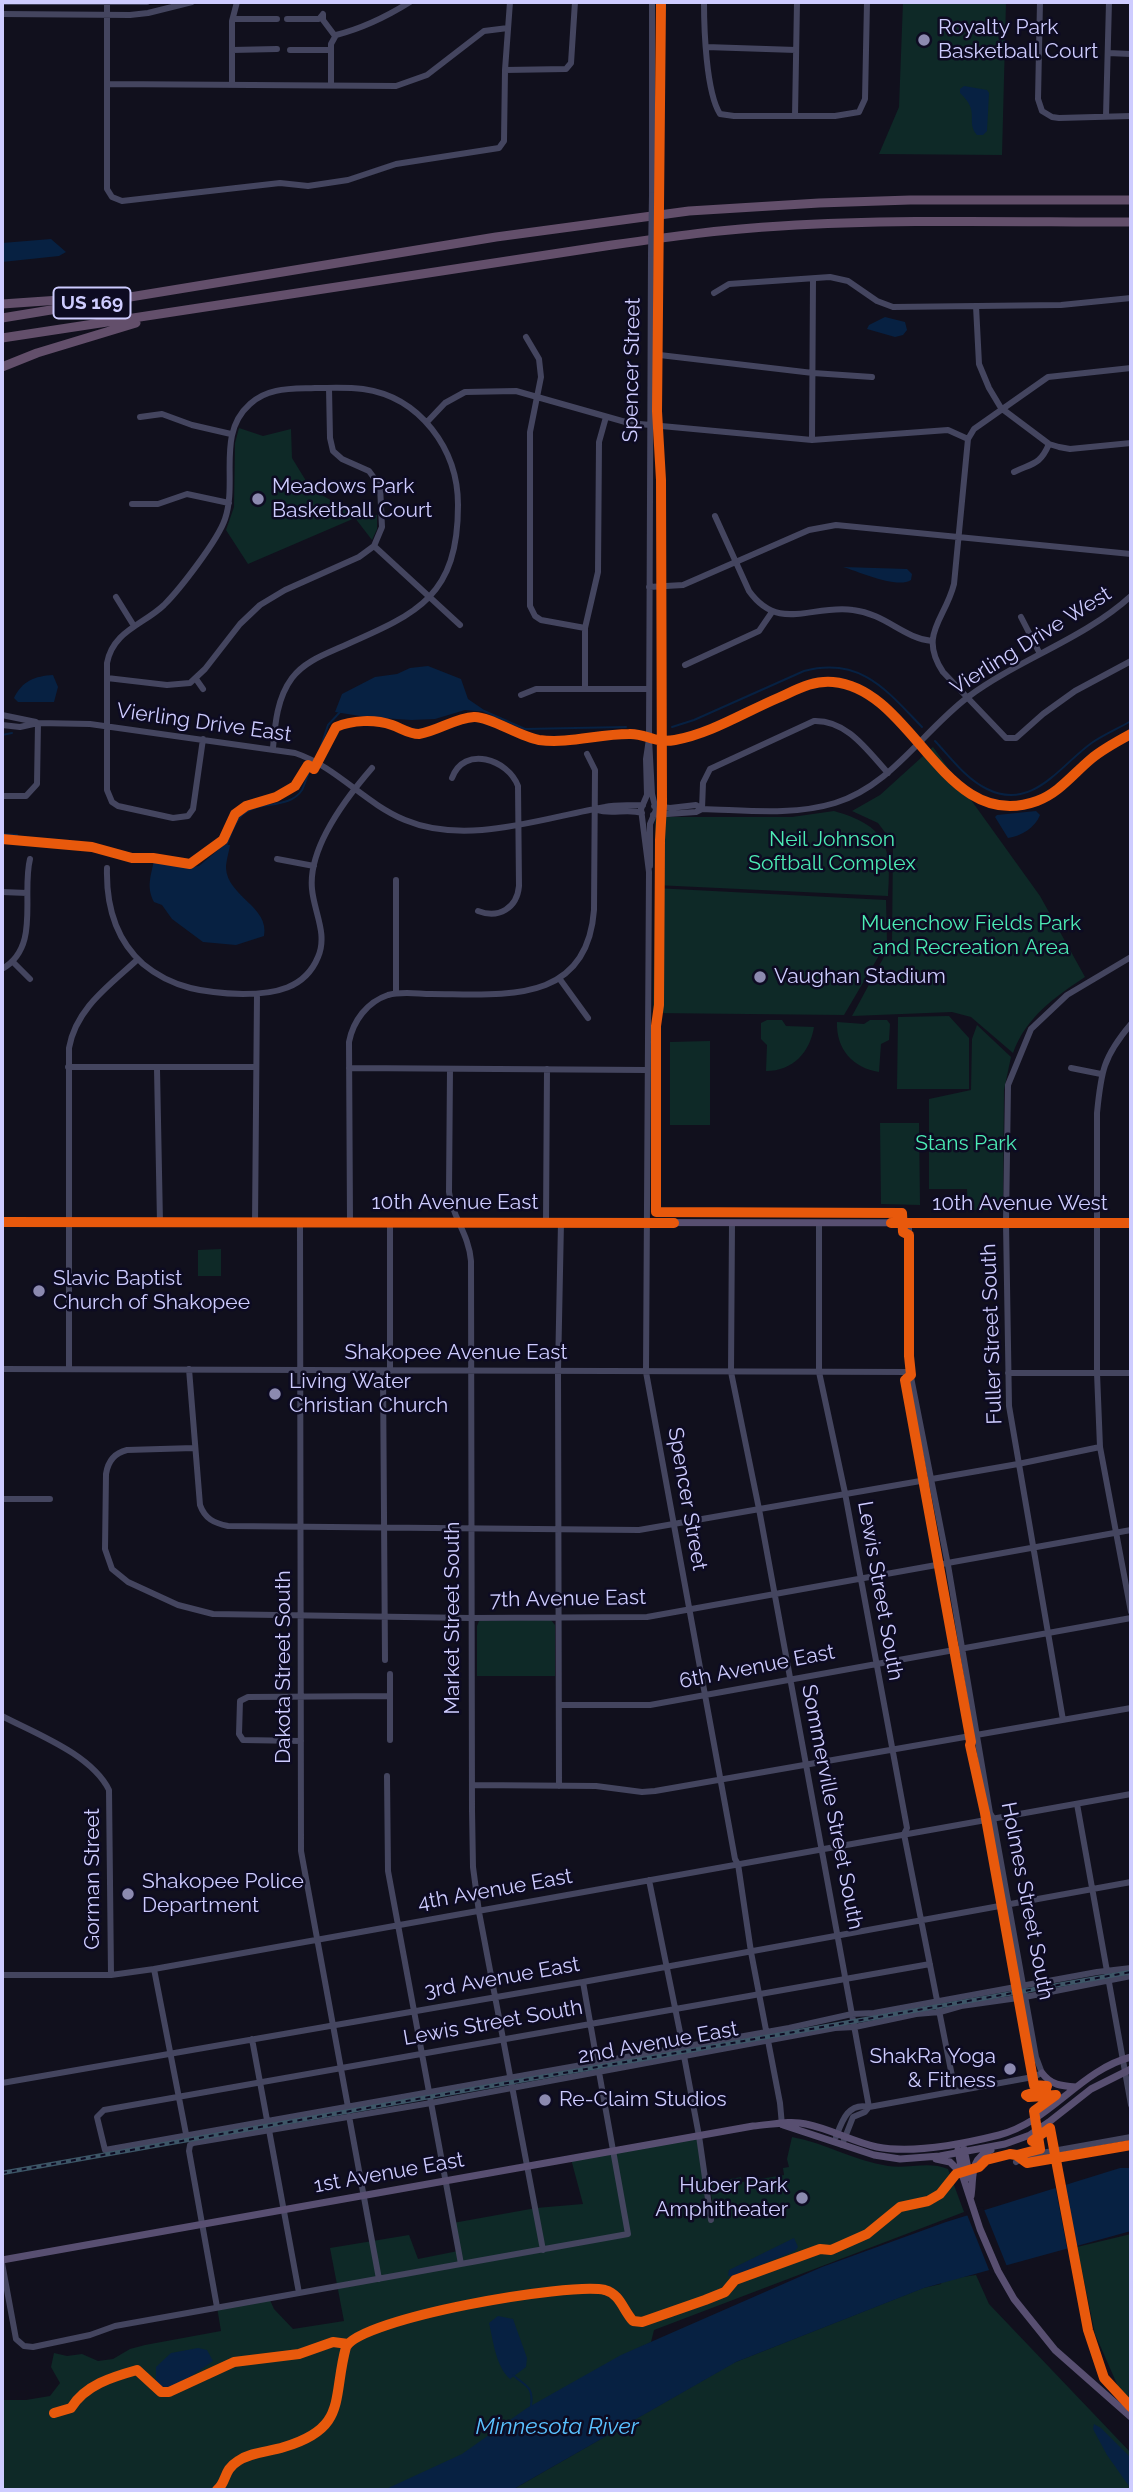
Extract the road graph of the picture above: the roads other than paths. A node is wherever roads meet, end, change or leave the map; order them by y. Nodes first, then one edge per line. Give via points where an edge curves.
1 (2, 2) edge
2 (147, 2) edge
3 (192, 2) edge
4 (237, 2) edge
5 (410, 2) edge
6 (510, 2) edge
7 (575, 2) edge
8 (652, 2) edge
9 (704, 2) edge
10 (797, 2) edge
11 (867, 2) edge
12 (1040, 2) edge
13 (1109, 2) edge
14 (107, 3) edge
15 (2, 14) edge
16 (107, 15) junction
17 (233, 19) junction
18 (277, 19) dead end
19 (287, 19) dead end
20 (508, 28) junction
21 (335, 36) junction
22 (706, 47) junction
23 (277, 49) dead end
24 (232, 50) junction
25 (290, 50) dead end
26 (331, 50) junction
27 (796, 50) junction
28 (1108, 53) junction
29 (1131, 54) edge
30 (505, 70) junction
31 (107, 84) junction
32 (232, 85) junction
33 (331, 85) junction
34 (795, 116) junction
35 (1106, 116) junction
36 (1131, 116) edge
37 (1131, 200) edge
38 (1131, 222) edge
39 (813, 278) junction
40 (181, 288) junction
41 (714, 293) dead end
42 (1131, 298) edge
43 (2, 304) edge
44 (976, 306) junction
45 (171, 313) junction
46 (2, 318) edge
47 (526, 337) dead end
48 (2, 338) edge
49 (651, 354) junction
50 (2, 367) edge
51 (1131, 368) edge
52 (813, 373) junction
53 (872, 377) dead end
54 (329, 388) junction
55 (537, 395) junction
56 (1001, 408) junction
57 (140, 417) dead end
58 (606, 417) junction
59 (426, 422) junction
60 (649, 424) junction
61 (231, 434) junction
62 (968, 439) junction
63 (812, 440) junction
64 (1131, 443) edge
65 (1049, 444) junction
66 (1014, 472) dead end
67 (229, 503) junction
68 (132, 504) dead end
69 (715, 516) dead end
70 (959, 538) junction
71 (374, 546) junction
72 (1131, 554) edge
73 (736, 562) junction
74 (649, 587) junction
75 (1131, 596) edge
76 (116, 597) dead end
77 (430, 597) junction
78 (772, 612) junction
79 (1021, 617) dead end
80 (460, 625) dead end
81 (134, 626) junction
82 (585, 628) junction
83 (932, 641) junction
84 (1040, 654) junction
85 (1131, 661) edge
86 (685, 665) dead end
87 (107, 678) junction
88 (196, 679) junction
89 (585, 688) junction
90 (203, 689) dead end
91 (649, 689) junction
92 (521, 695) dead end
93 (967, 697) junction
94 (2, 715) edge
95 (37, 723) junction
96 (2, 725) edge
97 (107, 726) junction
98 (203, 739) junction
99 (649, 739) junction
100 (273, 748) junction
101 (587, 754) dead end
102 (372, 768) dead end
103 (888, 773) junction
104 (452, 778) dead end
105 (355, 789) junction
106 (2, 796) edge
107 (654, 806) junction
108 (643, 809) junction
109 (702, 809) junction
110 (595, 810) junction
111 (653, 815) junction
112 (519, 823) junction
113 (30, 859) dead end
114 (276, 859) dead end
115 (314, 866) junction
116 (107, 868) dead end
117 (649, 872) junction
118 (396, 880) dead end
119 (2, 892) edge
120 (27, 893) junction
121 (478, 911) dead end
122 (1131, 957) edge
123 (138, 959) junction
124 (13, 962) junction
125 (2, 969) edge
126 (559, 978) junction
127 (30, 979) dead end
128 (396, 993) junction
129 (257, 994) junction
130 (588, 1018) dead end
131 (1131, 1024) edge
132 (68, 1068) junction
133 (255, 1068) junction
134 (158, 1069) junction
135 (349, 1069) junction
136 (450, 1069) junction
137 (547, 1069) junction
138 (1071, 1069) dead end
139 (646, 1070) junction
140 (1101, 1074) junction
141 (2, 1222) edge
142 (69, 1222) junction
143 (350, 1222) junction
144 (390, 1222) junction
145 (461, 1222) junction
146 (546, 1222) junction
147 (561, 1222) junction
148 (645, 1222) junction
149 (160, 1223) junction
150 (255, 1223) junction
151 (300, 1223) junction
152 (732, 1223) junction
153 (819, 1223) junction
154 (909, 1223) junction
155 (1006, 1223) junction
156 (1097, 1223) junction
157 (1131, 1223) edge
158 (2, 1369) edge
159 (69, 1369) junction
160 (189, 1369) junction
161 (299, 1371) junction
162 (387, 1371) junction
163 (469, 1371) junction
164 (558, 1371) junction
165 (646, 1372) junction
166 (731, 1372) junction
167 (819, 1372) junction
168 (910, 1372) junction
169 (1008, 1373) junction
170 (1097, 1373) junction
171 (1131, 1373) edge
172 (1100, 1447) junction
173 (194, 1448) junction
174 (1018, 1464) junction
175 (930, 1479) junction
176 (845, 1493) junction
177 (2, 1499) edge
178 (50, 1499) dead end
179 (760, 1509) junction
180 (676, 1525) junction
181 (301, 1527) junction
182 (385, 1528) junction
183 (470, 1528) junction
184 (559, 1530) junction
185 (1131, 1530) edge
186 (1117, 1533) junction
187 (1034, 1548) junction
188 (948, 1565) junction
189 (861, 1580) junction
190 (775, 1596) junction
191 (689, 1609) junction
192 (1131, 1612) edge
193 (302, 1615) junction
194 (387, 1616) junction
195 (470, 1618) junction
196 (558, 1618) junction
197 (1131, 1618) edge
198 (1049, 1634) junction
199 (961, 1649) junction
200 (385, 1660) dead end
201 (876, 1662) junction
202 (390, 1674) dead end
203 (790, 1678) junction
204 (706, 1694) junction
205 (390, 1696) junction
206 (302, 1697) junction
207 (559, 1705) junction
208 (1131, 1708) edge
209 (2, 1716) edge
210 (1063, 1720) junction
211 (977, 1736) junction
212 (390, 1740) dead end
213 (301, 1741) junction
214 (891, 1749) junction
215 (806, 1763) junction
216 (387, 1776) dead end
217 (721, 1780) junction
218 (472, 1785) junction
219 (559, 1786) junction
220 (1131, 1794) edge
221 (1077, 1804) junction
222 (992, 1818) junction
223 (904, 1835) junction
224 (820, 1849) junction
225 (738, 1864) junction
226 (649, 1880) junction
227 (1131, 1882) edge
228 (1092, 1889) junction
229 (1008, 1904) junction
230 (479, 1912) junction
231 (922, 1921) junction
232 (398, 1926) junction
233 (838, 1935) junction
234 (316, 1940) junction
235 (751, 1952) junction
236 (930, 1964) junction
237 (666, 1966) junction
238 (1131, 1968) edge
239 (154, 1969) junction
240 (1108, 1970) junction
241 (2, 1975) edge
242 (111, 1975) junction
243 (1131, 1976) edge
244 (846, 1979) junction
245 (1110, 1981) junction
246 (583, 1982) junction
247 (1023, 1985) junction
248 (759, 1994) junction
249 (497, 1997) junction
250 (1025, 1997) junction
251 (938, 2001) junction
252 (675, 2009) junction
253 (415, 2010) junction
254 (940, 2012) junction
255 (852, 2014) junction
256 (333, 2024) junction
257 (590, 2024) junction
258 (855, 2027) junction
259 (767, 2030) junction
260 (252, 2039) junction
261 (504, 2039) junction
262 (769, 2042) junction
263 (683, 2047) junction
264 (171, 2053) junction
265 (422, 2054) junction
266 (684, 2056) junction
267 (1127, 2058) edge
268 (597, 2062) junction
269 (341, 2068) junction
270 (1128, 2070) edge
271 (599, 2072) junction
272 (1042, 2073) junction
273 (511, 2076) junction
274 (260, 2082) junction
275 (2, 2083) edge
276 (513, 2087) junction
277 (1076, 2087) junction
278 (955, 2091) junction
279 (428, 2092) junction
280 (179, 2097) junction
281 (431, 2103) junction
282 (1131, 2105) edge
283 (348, 2107) junction
284 (869, 2107) junction
285 (349, 2116) junction
286 (267, 2120) junction
287 (782, 2125) junction
288 (268, 2130) junction
289 (186, 2134) junction
290 (699, 2136) junction
291 (1131, 2137) edge
292 (840, 2139) junction
293 (1018, 2140) junction
294 (960, 2142) junction
295 (105, 2150) joint
296 (613, 2152) junction
297 (962, 2152) junction
298 (925, 2158) junction
299 (963, 2161) junction
300 (1016, 2162) dead end
301 (528, 2167) junction
302 (963, 2177) junction
303 (445, 2181) junction
304 (971, 2193) junction
305 (364, 2195) junction
306 (283, 2210) junction
307 (711, 2220) dead end
308 (202, 2224) junction
309 (543, 2250) junction
310 (2, 2262) edge
311 (461, 2264) junction
312 (379, 2279) junction
313 (299, 2293) junction
314 (217, 2307) junction
315 (1131, 2417) edge

1 - 14 street
2 - 14 street
3 - 16 street via 148,13
4 - 17 street
5 - 21 street via 364,28
6 - 20 street
7 - 30 street via 571,63 566,69
8 - 49 street, Spencer Street, bridge
9 - 22 street
10 - 27 street
11 - 34 street via 862,109 849,116
12 - 35 street via 1038,99 1042,111 1052,117
13 - 28 street
14 - 16 street
15 - 16 street
16 - 31 street
17 - 18 street
17 - 24 street
19 - 21 street via 319,19 323,14
20 - 30 street
20 - 33 street via 484,31 427,75 410,82
21 - 26 street
22 - 27 street
22 - 34 street via 720,114
23 - 24 street
24 - 32 street
25 - 26 street
26 - 33 street
27 - 34 street
28 - 29 street
28 - 35 street
30 - 31 street via 504,141 491,151 396,164 348,180 308,186 280,183 121,201 107,188
31 - 32 street
32 - 33 street
35 - 36 street
37 - 40 highway, US 169 via 910,200 689,211
38 - 45 highway, US 169 via 862,222 739,230 612,245
39 - 41 street via 729,285
39 - 44 street via 848,281 893,307
39 - 52 street
40 - 43 highway
40 - 46 highway, US 169
42 - 44 street
44 - 56 street via 979,364
45 - 48 highway, US 169
45 - 50 highway
47 - 55 street via 541,368
49 - 52 street
49 - 60 street, Spencer Street
51 - 56 street via 1048,377
52 - 53 street
52 - 63 street
54 - 59 street via 384,394
54 - 61 street via 290,388 265,394 243,410
54 - 71 street via 332,451 369,471 380,486 382,527
55 - 58 street
55 - 59 street via 465,392 446,402
55 - 82 street via 530,432 530,606 541,620
56 - 62 street
56 - 65 street
57 - 61 street via 162,414
58 - 60 street
58 - 82 street via 598,453 597,582
59 - 77 street via 452,466 458,504 453,554
60 - 63 street
60 - 74 street, Spencer Street
61 - 67 street
62 - 63 street via 948,430
62 - 70 street
64 - 65 street via 1070,449
65 - 66 street via 1042,458
67 - 68 street via 187,494 158,504
67 - 81 street via 219,533 172,596
69 - 73 street
70 - 72 street
70 - 73 street via 822,526
70 - 83 street via 952,594
71 - 77 street
71 - 88 street via 260,605
73 - 74 street via 683,585
73 - 78 street via 755,600
74 - 91 street, Spencer Street
75 - 84 street, Vierling Drive West via 1111,615
76 - 81 street
77 - 80 street
77 - 100 street via 402,619 299,670 281,696
78 - 83 street via 867,612 914,638
78 - 86 street via 759,631
79 - 84 street
81 - 87 street via 112,646
82 - 89 street
83 - 93 street via 936,661
84 - 93 street, Vierling Drive West
85 - 93 street via 1075,691 1016,738 1006,738
87 - 88 street via 175,686
87 - 97 street
88 - 90 street
89 - 91 street
89 - 92 street via 536,689
91 - 99 street, Spencer Street
93 - 103 street, Vierling Drive West
94 - 95 street, Vierling Drive East
95 - 96 street, Vierling Drive East
95 - 97 street, Vierling Drive East
95 - 106 street via 37,783 26,796
97 - 98 street, Vierling Drive East
97 - 98 street via 110,799 115,805 173,818 188,816 193,809
98 - 100 street, Vierling Drive East
99 - 107 street, Spencer Street
99 - 108 street, Spencer Street
100 - 105 street, Vierling Drive East via 318,762
101 - 110 street via 595,770
102 - 105 street
103 - 109 street via 848,798 821,807
103 - 109 street via 846,729 814,721 709,769
104 - 112 street via 457,768 472,759 485,758 504,766 518,786
105 - 112 street, Vierling Drive East via 394,815 429,828 468,831
105 - 115 street via 334,820
107 - 108 street via 648,802
107 - 109 street via 696,805
107 - 111 street, Spencer Street
108 - 110 street, Vierling Drive East
108 - 111 street via 648,817
108 - 117 street, Spencer Street
109 - 111 street
110 - 112 street, Vierling Drive East
110 - 126 street via 591,932 579,958
111 - 117 street, Spencer Street
112 - 121 street via 517,898 500,913
113 - 120 street
114 - 115 street
115 - 129 street via 312,891 322,936 318,957 298,983
116 - 123 street via 111,914
117 - 139 street, Spencer Street
118 - 128 street
119 - 120 street
120 - 124 street via 26,933
122 - 155 street, Fuller Street South via 1067,995 1031,1029 1008,1084
123 - 129 street via 164,979 194,990
123 - 132 street via 78,1020
124 - 125 street
124 - 127 street
126 - 128 street via 524,992
126 - 130 street
128 - 135 street via 375,1001 357,1020 349,1042
129 - 133 street
131 - 140 street via 1115,1043
132 - 134 street
132 - 142 street
133 - 134 street
133 - 150 street
134 - 149 street
135 - 136 street
135 - 143 street
136 - 137 street
136 - 145 street, Market Street South via 449,1192
137 - 139 street
137 - 146 street
138 - 140 street
139 - 148 street, Spencer Street
140 - 156 street
141 - 142 main road, 10th Avenue East
142 - 149 main road, 10th Avenue East
142 - 159 street
143 - 144 main road, 10th Avenue East
143 - 151 main road, 10th Avenue East
144 - 145 main road, 10th Avenue East
144 - 162 street
145 - 146 main road, 10th Avenue East
145 - 163 street, Market Street South via 470,1252
146 - 147 main road, 10th Avenue East
147 - 148 main road, 10th Avenue East
147 - 164 street
148 - 152 main road, 10th Avenue East
148 - 165 street, Spencer Street
149 - 150 main road, 10th Avenue East
150 - 151 main road, 10th Avenue East
151 - 161 street, Dakota Street South
152 - 153 main road, 10th Avenue East
152 - 166 street, Sommerville Street South
153 - 154 main road, 10th Avenue East
153 - 167 street, Lewis Street South
154 - 155 main road, 10th Avenue West
154 - 168 street, Holmes Street South
155 - 156 main road, 10th Avenue West
155 - 169 street, Fuller Street South
156 - 157 main road, 10th Avenue West
156 - 170 street
158 - 159 street, Shakopee Avenue East
159 - 160 street, Shakopee Avenue East
160 - 161 street, Shakopee Avenue East
160 - 173 street
161 - 162 street, Shakopee Avenue East
161 - 181 street, Dakota Street South
162 - 163 street, Shakopee Avenue East
162 - 182 street
163 - 164 street, Shakopee Avenue East
163 - 183 street, Market Street South
164 - 165 street, Shakopee Avenue East
164 - 184 street
165 - 166 street, Shakopee Avenue East
165 - 180 street, Spencer Street
166 - 167 street, Shakopee Avenue East
166 - 179 street, Sommerville Street South
167 - 168 street, Shakopee Avenue East
167 - 176 street, Lewis Street South
168 - 175 street, Holmes Street South
169 - 170 street
169 - 174 street, Fuller Street South
170 - 171 street
170 - 172 street
172 - 174 street
172 - 186 street
173 - 181 street via 200,1505 209,1519 228,1526
173 - 193 street, 7th Avenue East via 127,1450 118,1452 107,1465 105,1549 111,1569 128,1582 200,1612
174 - 175 street
174 - 187 street, Fuller Street South
175 - 176 street
175 - 188 street, Holmes Street South
176 - 179 street
176 - 189 street, Lewis Street South
177 - 178 street
179 - 180 street
179 - 190 street, Sommerville Street South
180 - 184 street
180 - 191 street, Spencer Street
181 - 182 street
181 - 193 street, Dakota Street South
182 - 183 street
182 - 194 street
183 - 184 street
183 - 195 street, Market Street South
184 - 196 street
185 - 186 street, 7th Avenue East
186 - 187 street, 7th Avenue East
186 - 192 street
187 - 188 street, 7th Avenue East
187 - 198 street, Fuller Street South
188 - 189 street, 7th Avenue East
188 - 199 street, Holmes Street South
189 - 190 street, 7th Avenue East
189 - 201 street, Lewis Street South
190 - 191 street, 7th Avenue East
190 - 203 street, Sommerville Street South
191 - 196 street, 7th Avenue East via 647,1618
191 - 204 street, Spencer Street
193 - 194 street, 7th Avenue East
193 - 206 street, Dakota Street South
194 - 195 street, 7th Avenue East
194 - 200 street
195 - 196 street, 7th Avenue East
195 - 218 street, Market Street South
196 - 207 street
197 - 198 street, 6th Avenue East
198 - 199 street, 6th Avenue East
198 - 210 street, Fuller Street South
199 - 201 street, 6th Avenue East
199 - 211 street, Holmes Street South
201 - 203 street, 6th Avenue East
201 - 214 street, Lewis Street South
202 - 205 street
203 - 204 street, 6th Avenue East
203 - 215 street, Sommerville Street South
204 - 207 street, 6th Avenue East via 650,1705
204 - 217 street, Spencer Street
205 - 206 street
205 - 212 street
206 - 213 street, Dakota Street South
206 - 213 street via 248,1697 239,1705 243,1740
207 - 219 street
208 - 210 street
209 - 242 street, Gorman Street via 82,1760 95,1769 109,1790
210 - 211 street
211 - 214 street
211 - 222 street, Holmes Street South
213 - 234 street, Dakota Street South via 301,1851
214 - 215 street
214 - 223 street, Lewis Street South via 907,1828
215 - 217 street
215 - 224 street, Sommerville Street South
216 - 232 street via 387,1857
217 - 219 street via 642,1792
217 - 225 street, Spencer Street
218 - 219 street
218 - 230 street, Market Street South via 473,1867
220 - 221 street, 4th Avenue East
221 - 222 street, 4th Avenue East
221 - 228 street
222 - 223 street, 4th Avenue East
222 - 229 street, Holmes Street South
223 - 224 street, 4th Avenue East
223 - 231 street, Lewis Street South
224 - 225 street, 4th Avenue East
224 - 233 street, Sommerville Street South
225 - 226 street, 4th Avenue East
225 - 235 street, Spencer Street
226 - 230 street, 4th Avenue East
226 - 237 street
227 - 228 street, 3rd Avenue East
228 - 229 street, 3rd Avenue East
228 - 240 street
229 - 231 street, 3rd Avenue East
229 - 247 street, Holmes Street South
230 - 232 street, 4th Avenue East
230 - 249 street, Market Street South
231 - 233 street, 3rd Avenue East
231 - 236 street, Lewis Street South
232 - 234 street, 4th Avenue East
232 - 253 street
233 - 235 street, 3rd Avenue East
233 - 244 street, Sommerville Street South
234 - 239 street, 4th Avenue East
234 - 256 street, Dakota Street South
235 - 237 street, 3rd Avenue East
235 - 248 street, Spencer Street
236 - 244 street, Lewis Street South
236 - 251 street, Lewis Street South
237 - 246 street, 3rd Avenue East
237 - 252 street
238 - 240 street, 2nd Avenue East
239 - 242 street, 4th Avenue East
239 - 264 street
240 - 245 street
240 - 247 street, 2nd Avenue East
241 - 242 street, 4th Avenue East
243 - 245 street, 2nd Avenue East
244 - 248 street, Lewis Street South
244 - 255 street, Sommerville Street South
245 - 250 street, 2nd Avenue East
245 - 267 street
246 - 249 street, 3rd Avenue East
246 - 257 street
247 - 250 street, Holmes Street South
247 - 251 street, 2nd Avenue East
248 - 252 street, Lewis Street South
248 - 259 street, Spencer Street
249 - 253 street, 3rd Avenue East
249 - 261 street, Market Street South
250 - 254 street, 2nd Avenue East
250 - 272 street, Holmes Street South
251 - 254 street, Lewis Street South
251 - 255 street, 2nd Avenue East
252 - 257 street, Lewis Street South
252 - 263 street
253 - 256 street, 3rd Avenue East
253 - 265 street
254 - 258 street, 2nd Avenue East
254 - 278 street, Lewis Street South
255 - 258 street, Sommerville Street South
255 - 259 street, 2nd Avenue East
256 - 260 street, 3rd Avenue East
256 - 269 street, Dakota Street South
257 - 261 street, Lewis Street South
257 - 268 street
258 - 262 street, 2nd Avenue East
258 - 284 street, Sommerville Street South
259 - 262 street, Spencer Street
259 - 263 street, 2nd Avenue East
260 - 264 street, 3rd Avenue East
260 - 274 street
261 - 265 street, Lewis Street South
261 - 273 street, Market Street South
262 - 266 street, 2nd Avenue East
262 - 287 street, Spencer Street
263 - 268 street, 2nd Avenue East
264 - 275 street, 3rd Avenue East
264 - 280 street
265 - 269 street, Lewis Street South
265 - 279 street
266 - 271 street, 2nd Avenue East
266 - 290 street
267 - 270 street
267 - 277 main road, 1st Avenue East
268 - 273 street, 2nd Avenue East
269 - 274 street, Lewis Street South
269 - 283 street, Dakota Street South
270 - 282 street
270 - 293 main road, 1st Avenue East via 1091,2089 1049,2123
271 - 276 street, 2nd Avenue East
271 - 296 street
272 - 277 main road via 1058,2085
272 - 278 street
273 - 276 street, Market Street South
273 - 279 street, 2nd Avenue East
274 - 280 street, Lewis Street South
274 - 286 street
276 - 281 street, 2nd Avenue East
276 - 301 street, Market Street South
277 - 294 main road, 1st Avenue East via 1022,2127
278 - 284 street
279 - 281 street
279 - 283 street, 2nd Avenue East
280 - 289 street
280 - 295 street, Lewis Street South via 104,2110 97,2117
281 - 285 street, 2nd Avenue East
281 - 303 street
283 - 286 street, 2nd Avenue East
284 - 292 street via 846,2113
285 - 288 street, 2nd Avenue East
285 - 305 street
286 - 289 street, 2nd Avenue East
287 - 290 main road, 1st Avenue East
287 - 292 main road, 1st Avenue East
288 - 306 street
288 - 308 street, 2nd Avenue East via 190,2145
289 - 295 street, 2nd Avenue East
290 - 296 main road, 1st Avenue East
290 - 307 street
291 - 300 street via 1025,2156
292 - 294 main road, 1st Avenue East via 899,2149
292 - 298 main road, 1st Avenue East via 888,2158
293 - 297 main road, 1st Avenue East
293 - 304 main road via 984,2154 973,2166
294 - 297 main road
296 - 301 main road, 1st Avenue East
296 - 309 street via 628,2234
297 - 298 main road, 1st Avenue East
297 - 299 main road
298 - 302 main road via 946,2160
299 - 302 main road
299 - 304 main road
301 - 303 main road, 1st Avenue East
301 - 309 street, Market Street South
302 - 304 main road
303 - 305 main road, 1st Avenue East
303 - 311 street
304 - 315 main road via 978,2224 1014,2300 1071,2365
305 - 306 main road, 1st Avenue East
305 - 312 street
306 - 308 main road, 1st Avenue East
306 - 313 street
308 - 310 main road, 1st Avenue East
308 - 314 street
309 - 311 street
310 - 314 street via 16,2337 19,2343 33,2347
311 - 312 street
312 - 313 street
313 - 314 street

